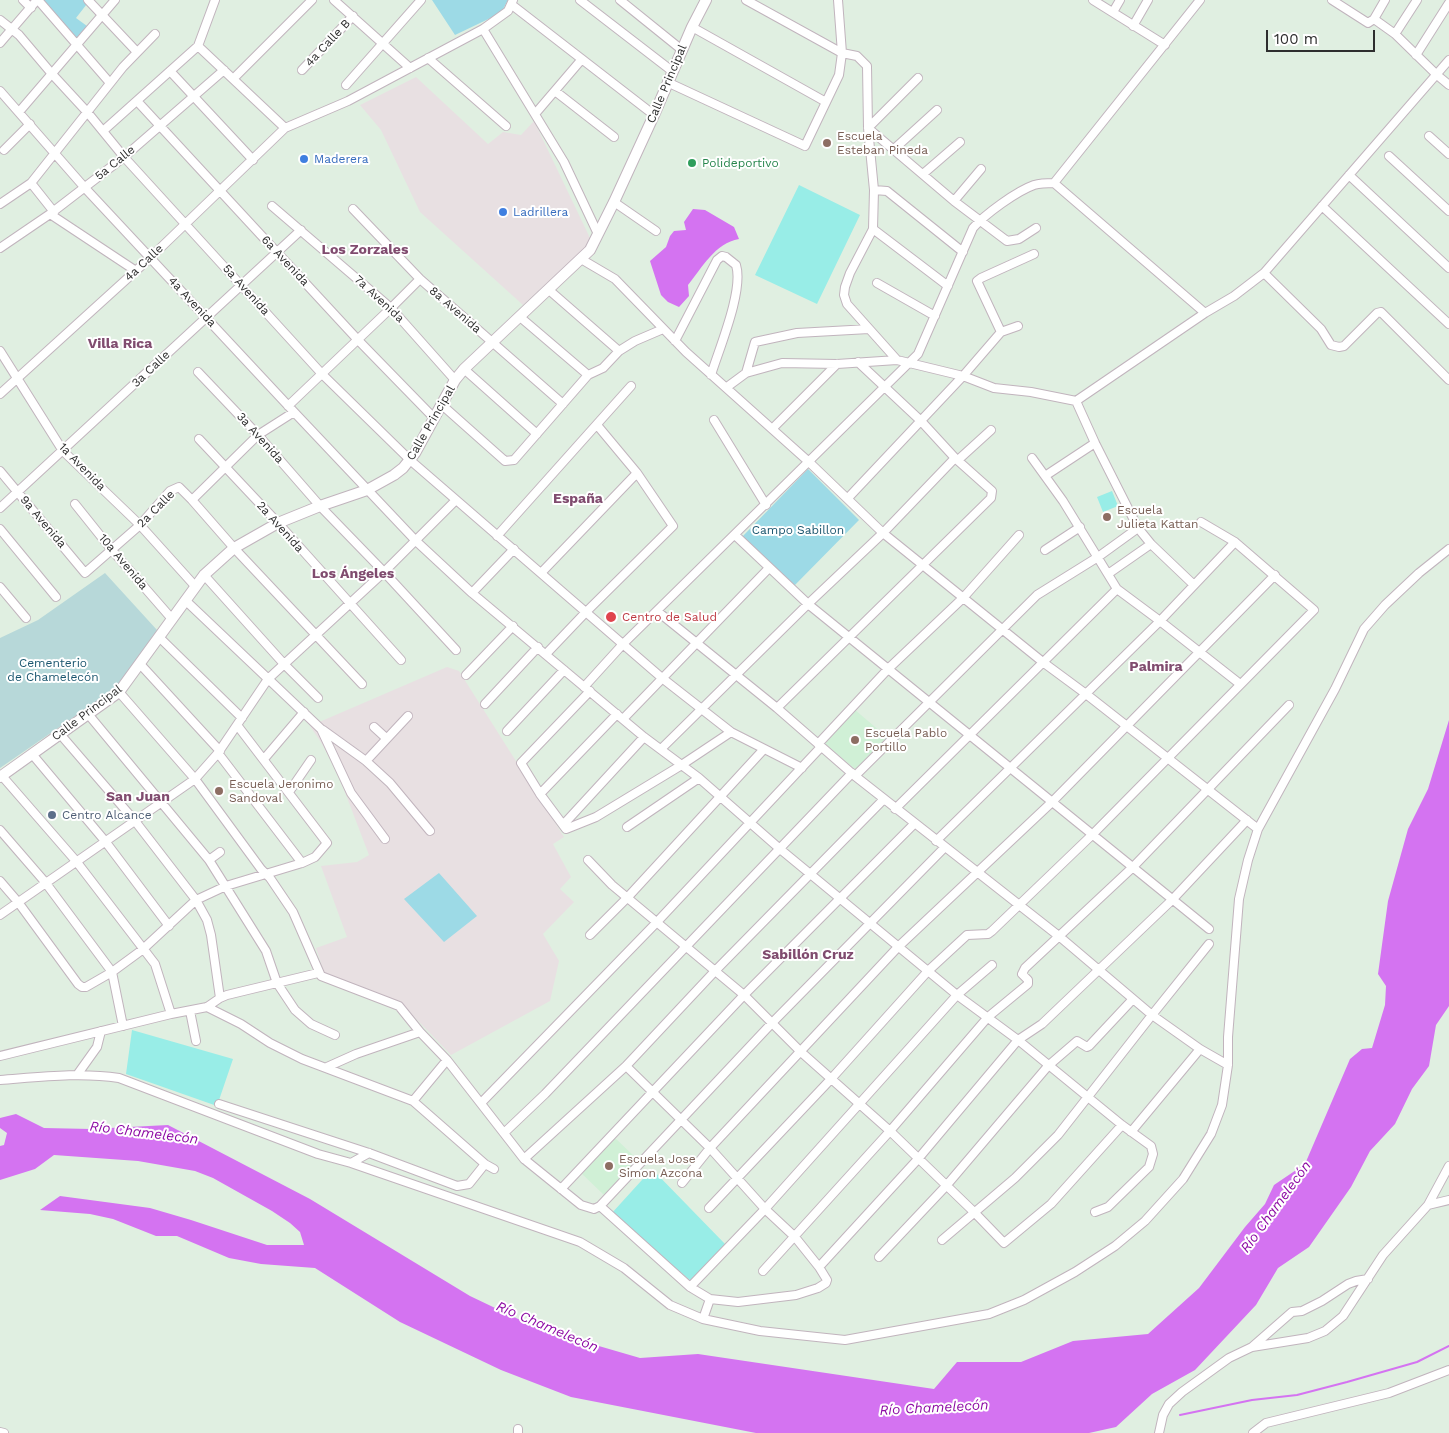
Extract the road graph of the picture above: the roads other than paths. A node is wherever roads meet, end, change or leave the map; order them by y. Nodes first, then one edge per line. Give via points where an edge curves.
1 (23, 0) edge
2 (38, 0) edge
3 (88, 0) edge
4 (115, 0) edge
5 (215, 0) edge
6 (312, 0) edge
7 (334, 0) edge
8 (422, 0) edge
9 (580, 0) edge
10 (620, 0) edge
11 (706, 0) edge
12 (746, 0) edge
13 (838, 0) edge
14 (1093, 0) edge
15 (1120, 0) edge
16 (1148, 0) edge
17 (1200, 0) edge
18 (1385, 0) edge
19 (1417, 0) edge
20 (1337, 1) edge
21 (512, 3) edge
22 (1449, 3) edge
23 (31, 8) junction
24 (1113, 12) junction
25 (103, 14) junction
26 (353, 16) junction
27 (1374, 19) junction
28 (0, 20) edge
29 (1133, 26) junction
30 (692, 27) junction
31 (484, 28) junction
32 (12, 30) junction
33 (155, 34) dead end
34 (1395, 34) junction
35 (383, 42) junction
36 (0, 43) edge
37 (76, 45) junction
38 (198, 46) junction
39 (1165, 46) junction
40 (682, 50) junction
41 (137, 52) junction
42 (842, 53) junction
43 (1416, 55) junction
44 (428, 58) junction
45 (582, 59) junction
46 (1449, 60) edge
47 (410, 68) junction
48 (224, 70) junction
49 (302, 70) dead end
50 (170, 71) junction
51 (672, 71) junction
52 (52, 74) junction
53 (1437, 75) junction
54 (918, 78) dead end
55 (233, 79) junction
56 (667, 82) junction
57 (110, 83) junction
58 (346, 85) dead end
59 (1449, 85) edge
60 (0, 91) edge
61 (556, 91) junction
62 (194, 95) junction
63 (137, 101) junction
64 (826, 102) junction
65 (937, 110) dead end
66 (19, 112) junction
67 (88, 113) junction
68 (535, 114) junction
69 (654, 115) junction
70 (30, 124) junction
71 (160, 125) junction
72 (506, 126) dead end
73 (285, 128) junction
74 (868, 128) junction
75 (103, 131) junction
76 (1429, 136) dead end
77 (614, 137) dead end
78 (960, 142) dead end
79 (4, 150) dead end
80 (893, 150) junction
81 (56, 154) junction
82 (1449, 154) edge
83 (1389, 156) dead end
84 (124, 157) junction
85 (253, 160) junction
86 (981, 169) dead end
87 (922, 174) junction
88 (1349, 175) junction
89 (1054, 183) junction
90 (31, 184) junction
91 (85, 188) junction
92 (874, 190) junction
93 (221, 191) junction
94 (954, 201) junction
95 (614, 202) junction
96 (0, 204) edge
97 (272, 206) dead end
98 (1322, 206) junction
99 (353, 209) dead end
100 (1449, 211) edge
101 (52, 213) junction
102 (980, 221) junction
103 (186, 224) junction
104 (1036, 228) dead end
105 (874, 229) junction
106 (301, 230) junction
107 (656, 231) dead end
108 (598, 234) junction
109 (0, 248) edge
110 (277, 252) junction
111 (963, 252) junction
112 (1034, 254) dead end
113 (151, 258) junction
114 (581, 259) junction
115 (1449, 268) edge
116 (136, 271) junction
117 (1264, 273) junction
118 (420, 279) junction
119 (877, 283) dead end
120 (242, 285) junction
121 (948, 286) junction
122 (549, 290) junction
123 (391, 308) junction
124 (1205, 313) junction
125 (935, 316) junction
126 (520, 317) junction
127 (206, 318) junction
128 (1449, 324) edge
129 (1018, 326) dead end
130 (663, 329) junction
131 (869, 329) junction
132 (1001, 332) junction
133 (358, 340) junction
134 (675, 341) junction
135 (492, 343) junction
136 (0, 351) edge
137 (619, 351) junction
138 (897, 360) junction
139 (858, 362) junction
140 (909, 363) junction
141 (837, 364) junction
142 (464, 369) junction
143 (198, 372) dead end
144 (746, 373) junction
145 (322, 374) junction
146 (588, 375) junction
147 (711, 375) junction
148 (963, 376) junction
149 (18, 378) junction
150 (455, 380) junction
151 (1449, 380) edge
152 (631, 386) dead end
153 (727, 387) junction
154 (884, 388) junction
155 (0, 394) edge
156 (1076, 400) junction
157 (562, 404) junction
158 (442, 405) junction
159 (291, 409) junction
160 (434, 418) junction
161 (714, 420) dead end
162 (921, 421) junction
163 (597, 425) junction
164 (772, 428) junction
165 (991, 430) dead end
166 (537, 434) junction
167 (258, 435) junction
168 (199, 440) dead end
169 (1095, 444) junction
170 (63, 451) junction
171 (1032, 458) dead end
172 (957, 459) junction
173 (410, 460) junction
174 (809, 462) junction
175 (225, 467) junction
176 (0, 471) edge
177 (636, 474) junction
178 (1045, 476) junction
179 (367, 490) junction
180 (18, 492) junction
181 (848, 498) junction
182 (192, 500) junction
183 (456, 500) junction
184 (75, 504) dead end
185 (766, 505) junction
186 (320, 506) junction
187 (0, 508) edge
188 (1201, 522) dead end
189 (278, 523) junction
190 (140, 525) junction
191 (1080, 528) junction
192 (1138, 528) junction
193 (0, 529) edge
194 (883, 533) junction
195 (735, 535) junction
196 (1019, 535) dead end
197 (497, 536) junction
198 (416, 541) junction
199 (1235, 542) junction
200 (1151, 544) junction
201 (234, 548) junction
202 (111, 549) junction
203 (1449, 549) edge
204 (514, 550) junction
205 (1045, 550) dead end
206 (1098, 556) junction
207 (923, 566) junction
208 (769, 568) junction
209 (384, 572) junction
210 (85, 573) joint
211 (541, 573) junction
212 (1108, 574) junction
213 (204, 575) junction
214 (1275, 575) junction
215 (1194, 585) junction
216 (195, 586) junction
217 (0, 587) edge
218 (1117, 589) junction
219 (472, 592) junction
220 (56, 598) dead end
221 (963, 598) junction
222 (185, 600) junction
223 (350, 604) junction
224 (808, 604) junction
225 (657, 611) junction
226 (585, 613) junction
227 (26, 618) dead end
228 (172, 620) junction
229 (1160, 621) junction
230 (513, 626) junction
231 (1003, 629) junction
232 (159, 636) junction
233 (316, 636) junction
234 (849, 638) junction
235 (695, 643) junction
236 (623, 644) junction
237 (538, 647) junction
238 (456, 650) dead end
239 (1199, 652) junction
240 (546, 654) junction
241 (402, 660) dead end
242 (1044, 663) junction
243 (140, 664) junction
244 (284, 664) junction
245 (888, 669) junction
246 (564, 670) junction
247 (466, 675) dead end
248 (735, 675) junction
249 (662, 678) junction
250 (268, 679) junction
251 (362, 684) dead end
252 (1240, 684) junction
253 (587, 689) junction
254 (119, 692) junction
255 (1086, 694) junction
256 (318, 698) dead end
257 (929, 702) junction
258 (485, 704) dead end
259 (1289, 705) dead end
260 (776, 708) junction
261 (703, 709) junction
262 (304, 712) junction
263 (88, 714) junction
264 (408, 716) dead end
265 (620, 716) junction
266 (240, 722) junction
267 (1127, 726) junction
268 (374, 727) dead end
269 (321, 729) junction
270 (507, 731) dead end
271 (731, 732) junction
272 (60, 734) junction
273 (971, 735) junction
274 (644, 737) junction
275 (386, 738) junction
276 (820, 745) junction
277 (661, 749) junction
278 (764, 749) junction
279 (219, 752) junction
280 (32, 754) junction
281 (1168, 758) junction
282 (264, 759) junction
283 (311, 760) dead end
284 (366, 761) junction
285 (680, 766) junction
286 (802, 768) junction
287 (1012, 768) junction
288 (853, 775) junction
289 (1, 776) edge
290 (699, 778) junction
291 (195, 779) junction
292 (1208, 789) junction
293 (289, 792) junction
294 (540, 794) junction
295 (721, 798) junction
296 (884, 799) junction
297 (162, 802) junction
298 (1052, 802) junction
299 (895, 809) junction
300 (135, 820) junction
301 (1246, 820) junction
302 (752, 823) junction
303 (914, 824) junction
304 (563, 825) junction
305 (628, 827) dead end
306 (1258, 829) junction
307 (0, 830) edge
308 (430, 831) dead end
309 (1092, 834) junction
310 (385, 840) dead end
311 (936, 840) junction
312 (106, 841) junction
313 (944, 847) junction
314 (780, 849) junction
315 (220, 852) dead end
316 (209, 860) junction
317 (588, 860) dead end
318 (76, 861) junction
319 (302, 863) junction
320 (1132, 867) junction
321 (977, 871) junction
322 (265, 874) junction
323 (811, 874) junction
324 (0, 881) edge
325 (45, 882) junction
326 (226, 886) junction
327 (627, 898) junction
328 (840, 898) junction
329 (196, 900) junction
330 (1172, 900) junction
331 (18, 902) junction
332 (1018, 904) junction
333 (0, 915) edge
334 (657, 922) junction
335 (870, 923) junction
336 (169, 926) junction
337 (1209, 929) dead end
338 (590, 935) dead end
339 (1060, 937) junction
340 (1209, 944) dead end
341 (686, 946) junction
342 (898, 947) junction
343 (142, 950) junction
344 (992, 965) dead end
345 (1098, 970) junction
346 (715, 971) junction
347 (928, 971) junction
348 (112, 972) junction
349 (318, 973) junction
350 (276, 983) junction
351 (744, 995) junction
352 (957, 995) junction
353 (220, 998) junction
354 (1133, 1000) junction
355 (207, 1007) junction
356 (190, 1011) junction
357 (171, 1014) junction
358 (1152, 1014) junction
359 (988, 1017) junction
360 (772, 1024) junction
361 (123, 1026) junction
362 (101, 1031) junction
363 (420, 1032) junction
364 (335, 1035) dead end
365 (1018, 1040) junction
366 (196, 1042) dead end
367 (1200, 1049) junction
368 (800, 1052) junction
369 (0, 1056) edge
370 (447, 1060) junction
371 (1228, 1064) junction
372 (626, 1066) junction
373 (1048, 1066) junction
374 (327, 1067) junction
375 (77, 1075) junction
376 (831, 1079) junction
377 (0, 1080) edge
378 (652, 1092) junction
379 (1088, 1096) junction
380 (413, 1100) junction
381 (481, 1103) junction
382 (859, 1103) junction
383 (218, 1104) dead end
384 (681, 1119) junction
385 (1122, 1125) junction
386 (890, 1131) junction
387 (504, 1132) junction
388 (1131, 1132) junction
389 (710, 1148) junction
390 (369, 1153) junction
391 (524, 1158) junction
392 (918, 1159) junction
393 (351, 1163) junction
394 (486, 1164) junction
395 (1449, 1166) edge
396 (494, 1169) dead end
397 (738, 1178) junction
398 (682, 1183) dead end
399 (946, 1186) junction
400 (561, 1190) junction
401 (1449, 1200) edge
402 (1428, 1205) junction
403 (600, 1206) junction
404 (709, 1208) dead end
405 (765, 1209) junction
406 (974, 1212) junction
407 (1095, 1212) dead end
408 (795, 1237) junction
409 (942, 1240) dead end
410 (879, 1257) dead end
411 (820, 1267) junction
412 (763, 1271) dead end
413 (1368, 1279) junction
414 (690, 1287) junction
415 (710, 1299) junction
416 (703, 1319) junction
417 (1252, 1347) junction
418 (1449, 1370) edge
419 (0, 1432) edge
420 (4, 1433) edge
421 (1158, 1433) edge
422 (1253, 1433) edge

1 - 23 street
2 - 23 street
2 - 37 street
3 - 25 street
4 - 25 street
5 - 38 street
6 - 55 street
7 - 26 street
8 - 35 street
9 - 51 street
10 - 40 street
11 - 30 street, Calle Principal
12 - 42 street
13 - 42 street
14 - 24 street
15 - 24 street
16 - 29 street
17 - 39 street
18 - 27 street
19 - 34 street
20 - 27 street via 1368,23
21 - 31 street via 502,16
21 - 45 street
22 - 43 street
23 - 32 street
24 - 29 street
25 - 37 street
25 - 41 street
26 - 35 street
26 - 49 street, 4a Calle B
27 - 34 street
28 - 32 street, 5a Avenida
29 - 39 street
30 - 40 street, Calle Principal
30 - 64 street
31 - 44 street
31 - 68 street
32 - 36 street
32 - 52 street, 5a Avenida
33 - 41 street
34 - 43 street
35 - 47 street
35 - 58 street
37 - 52 street
37 - 57 street
38 - 48 street
38 - 50 street
39 - 89 street
40 - 51 street, Calle Principal
41 - 57 street
42 - 64 street via 839,75
42 - 74 street via 857,56 867,66
43 - 53 street
44 - 47 street
44 - 72 street
45 - 61 street
45 - 69 street
46 - 53 street
47 - 73 street via 348,101
48 - 55 street
48 - 62 street, 5a Calle
50 - 62 street
50 - 63 street
51 - 56 street, Calle Principal
52 - 66 street
52 - 67 street, 5a Avenida
53 - 59 street
53 - 88 street
54 - 74 street
55 - 73 street
56 - 64 street via 805,146
56 - 69 street, Calle Principal
57 - 67 street
60 - 66 street, 4a Avenida
61 - 68 street
61 - 77 street
62 - 71 street, 5a Calle
62 - 85 street
63 - 71 street, 6a Avenida
63 - 75 street
65 - 80 street
66 - 70 street, 4a Avenida
67 - 75 street, 5a Avenida
67 - 81 street
68 - 108 street via 564,162
69 - 95 street, Calle Principal
70 - 79 street
70 - 81 street, 4a Avenida
71 - 84 street, 5a Calle
71 - 93 street, 6a Avenida
73 - 85 street, 4a Calle
74 - 80 street
74 - 92 street
75 - 84 street, 5a Avenida
76 - 82 street
78 - 87 street
80 - 87 street
81 - 90 street
81 - 91 street, 4a Avenida
83 - 100 street
84 - 91 street, 5a Calle
84 - 103 street, 5a Avenida
85 - 93 street, 4a Calle
86 - 94 street
87 - 94 street
88 - 98 street
88 - 115 street
89 - 102 street via 1035,185 1021,191
89 - 124 street
90 - 96 street
90 - 101 street
91 - 101 street, 5a Calle
91 - 113 street, 4a Avenida
92 - 105 street
92 - 111 street via 887,191
93 - 103 street, 4a Calle
93 - 110 street, 6a Avenida
94 - 102 street
95 - 107 street
95 - 108 street, Calle Principal
97 - 106 street, 7a Avenida
98 - 117 street
98 - 128 street
99 - 118 street, 8a Avenida
101 - 109 street, 5a Calle
101 - 116 street
102 - 104 street via 1009,242
102 - 111 street via 973,228
103 - 113 street, 4a Calle
103 - 120 street, 5a Avenida
105 - 121 street
105 - 131 street via 850,273 844,295 846,304
106 - 110 street, 3a Calle
106 - 123 street, 7a Avenida
108 - 114 street, Calle Principal
110 - 120 street, 3a Calle
110 - 133 street, 6a Avenida
111 - 121 street
112 - 132 street via 977,281
113 - 116 street, 4a Calle
113 - 127 street, 4a Avenida
114 - 122 street, Calle Principal
114 - 130 street via 615,279
116 - 149 street, 4a Calle
117 - 124 street
117 - 151 street via 1321,330 1331,345 1344,346 1381,312
118 - 123 street, 2a Calle
118 - 135 street, 8a Avenida
119 - 125 street
120 - 127 street, 3a Calle
120 - 145 street, 5a Avenida
121 - 125 street
122 - 126 street, Calle Principal
122 - 137 street
123 - 133 street, 2a Calle
123 - 150 street, 7a Avenida
124 - 156 street
125 - 140 street via 918,354
126 - 135 street, Calle Principal
126 - 146 street
127 - 159 street, 4a Avenida
127 - 170 street, 3a Calle
129 - 132 street
130 - 134 street
130 - 137 street
131 - 138 street
131 - 144 street via 796,333 755,342
132 - 148 street
133 - 145 street, 2a Calle
133 - 160 street, 6a Avenida
134 - 147 street
134 - 147 street via 717,260 726,257 736,265 738,278
135 - 142 street, Calle Principal
135 - 157 street, 8a Avenida
136 - 149 street, 1a Avenida
137 - 146 street via 603,368
138 - 139 street
138 - 140 street
139 - 141 street
139 - 154 street
140 - 148 street
140 - 154 street
141 - 144 street via 782,363
141 - 164 street
142 - 150 street, Calle Principal
142 - 166 street
143 - 167 street, 3a Avenida
144 - 153 street
145 - 159 street, 2a Calle
145 - 173 street, 5a Avenida
146 - 157 street
147 - 153 street
148 - 156 street via 994,388
148 - 162 street
149 - 155 street, 4a Calle
149 - 170 street, 1a Avenida
150 - 158 street, Calle Principal
152 - 163 street
153 - 164 street
154 - 162 street
154 - 174 street
156 - 169 street
157 - 166 street
158 - 160 street, Calle Principal
158 - 166 street via 505,461 514,460
159 - 167 street, 2a Calle
159 - 179 street, 4a Avenida
160 - 173 street, Calle Principal
161 - 185 street
162 - 172 street
162 - 181 street
163 - 177 street
163 - 197 street
164 - 174 street
165 - 172 street
167 - 175 street, 2a Calle
167 - 186 street, 3a Avenida
168 - 175 street, 2a Avenida
169 - 178 street
169 - 192 street
170 - 180 street, 3a Calle
170 - 190 street, 1a Avenida
171 - 178 street
172 - 194 street
172 - 207 street via 992,491 991,498
173 - 179 street, Calle Principal via 394,475
173 - 183 street, 5a Avenida
174 - 181 street
174 - 185 street
175 - 182 street, 2a Calle
175 - 189 street, 2a Avenida
176 - 180 street, 9a Avenida
177 - 211 street
177 - 226 street via 673,526
178 - 191 street
179 - 186 street, Calle Principal
179 - 198 street, 4a Avenida
180 - 187 street, 3a Calle
180 - 210 street, 9a Avenida
181 - 194 street
182 - 190 street, 2a Calle via 179,487 170,491
182 - 201 street
183 - 197 street, 5a Avenida
183 - 198 street
184 - 202 street, 10a Avenida
185 - 195 street
186 - 189 street, Calle Principal
186 - 209 street, 3a Avenida
188 - 199 street
189 - 201 street, Calle Principal
189 - 223 street, 2a Avenida
190 - 202 street, 2a Calle
190 - 216 street, 1a Avenida
191 - 205 street
191 - 206 street
192 - 200 street
192 - 206 street
193 - 220 street
194 - 207 street
194 - 224 street
195 - 208 street
195 - 225 street
196 - 221 street
197 - 204 street, 5a Avenida
198 - 209 street
198 - 219 street, 4a Avenida
199 - 214 street
199 - 215 street
200 - 212 street
200 - 215 street
201 - 213 street, Calle Principal
201 - 233 street
202 - 210 street, 2a Calle
202 - 228 street, 10a Avenida
203 - 306 street via 1392,599 1364,629
204 - 211 street, 5a Avenida
204 - 219 street
206 - 212 street
206 - 231 street via 1037,595
207 - 221 street
207 - 234 street
208 - 224 street
208 - 235 street
209 - 223 street
209 - 238 street, 3a Avenida
211 - 226 street, 5a Avenida
212 - 218 street
213 - 216 street, Calle Principal
213 - 244 street
214 - 239 street
214 - 252 street via 1314,610
215 - 229 street
216 - 222 street, Calle Principal
217 - 227 street
218 - 229 street
218 - 242 street
219 - 230 street, 4a Avenida
221 - 231 street
221 - 245 street
222 - 228 street, Calle Principal
222 - 250 street
223 - 233 street
223 - 241 street, 2a Avenida
224 - 234 street
224 - 248 street
225 - 235 street
225 - 236 street
226 - 236 street, 5a Avenida
226 - 240 street
228 - 232 street, Calle Principal
229 - 239 street
229 - 255 street
230 - 237 street, 4a Avenida
230 - 247 street
231 - 242 street
231 - 257 street
232 - 243 street, Calle Principal
232 - 266 street
233 - 244 street
233 - 251 street
234 - 245 street
234 - 260 street
235 - 248 street
235 - 249 street
236 - 249 street, 5a Avenida
236 - 253 street
237 - 240 street, 4a Avenida
237 - 258 street
239 - 252 street
239 - 267 street
240 - 246 street, 4a Avenida
242 - 255 street
242 - 273 street
243 - 254 street, Calle Principal
243 - 279 street
244 - 250 street
244 - 256 street
245 - 257 street
245 - 276 street
246 - 253 street, 4a Avenida
246 - 270 street
248 - 260 street
248 - 261 street
249 - 261 street, 5a Avenida
249 - 265 street
250 - 262 street
250 - 266 street
252 - 281 street
253 - 265 street, 4a Avenida
253 - 294 street via 521,764
254 - 263 street, Calle Principal
254 - 291 street
255 - 267 street
255 - 287 street
257 - 273 street
257 - 288 street
259 - 292 street
260 - 276 street
261 - 271 street, 5a Avenida
261 - 277 street
262 - 269 street
262 - 282 street
263 - 272 street, Calle Principal
263 - 297 street
264 - 275 street
265 - 274 street, 4a Avenida
265 - 294 street
266 - 279 street
266 - 282 street
267 - 281 street
267 - 298 street
268 - 275 street
269 - 284 street
269 - 310 street via 351,793
271 - 278 street, 5a Avenida
271 - 285 street
272 - 280 street, Calle Principal
272 - 300 street
273 - 287 street
273 - 299 street
274 - 277 street, 4a Avenida
274 - 304 street
275 - 284 street
276 - 286 street
276 - 288 street
277 - 285 street, 4a Avenida
278 - 286 street, 5a Avenida
278 - 295 street
279 - 291 street
279 - 319 street
280 - 289 street, Calle Principal
280 - 312 street
281 - 292 street
281 - 309 street
282 - 293 street
283 - 293 street
284 - 308 street via 390,783
285 - 290 street, 4a Avenida
285 - 304 street via 596,817 566,829
286 - 302 street
287 - 298 street
287 - 311 street
288 - 296 street
288 - 314 street
289 - 318 street
290 - 295 street, 4a Avenida
290 - 305 street
291 - 297 street
291 - 322 street
292 - 301 street
292 - 320 street
293 - 319 street via 327,843 314,857
294 - 304 street
295 - 302 street, 4a Avenida
295 - 327 street
296 - 299 street
296 - 323 street
297 - 300 street
297 - 316 street
298 - 309 street
298 - 321 street
299 - 303 street
300 - 312 street
300 - 329 street
301 - 306 street
301 - 330 street
302 - 314 street, 4a Avenida
302 - 334 street
303 - 311 street
303 - 328 street
306 - 371 street via 1239,899
307 - 325 street
309 - 320 street
309 - 332 street
311 - 313 street
312 - 318 street
312 - 336 street
313 - 321 street
313 - 335 street
314 - 323 street, 4a Avenida
314 - 341 street
315 - 316 street
316 - 326 street
317 - 327 street
318 - 325 street
318 - 343 street
319 - 322 street
320 - 330 street
320 - 339 street
321 - 332 street
321 - 342 street
322 - 326 street
322 - 349 street via 293,912
323 - 328 street, 4a Avenida
323 - 346 street
324 - 331 street
325 - 331 street
325 - 348 street
326 - 329 street
326 - 350 street via 266,950
327 - 334 street
327 - 338 street
328 - 335 street, 4a Avenida
328 - 351 street
329 - 336 street
329 - 353 street via 211,935
330 - 337 street
330 - 345 street
331 - 333 street
331 - 348 street via 82,987 86,988
332 - 339 street
332 - 347 street via 988,934 967,935
334 - 341 street
334 - 381 street
335 - 342 street, 4a Avenida
335 - 360 street
336 - 343 street
339 - 345 street
339 - 359 street via 1023,971 1028,984
340 - 358 street
341 - 346 street
341 - 387 street via 545,1094
342 - 347 street, 4a Avenida
342 - 368 street
343 - 348 street
343 - 357 street via 154,964
344 - 352 street
345 - 354 street
345 - 365 street via 1042,1024
346 - 351 street
346 - 372 street
347 - 352 street, 4a Avenida
347 - 376 street
348 - 361 street
349 - 350 street
349 - 363 street via 324,979 399,1006
350 - 353 street
350 - 364 street via 295,1010 312,1024
351 - 360 street
351 - 378 street
352 - 359 street, 4a Avenida
352 - 382 street
353 - 355 street
354 - 358 street
354 - 373 street via 1089,1046 1077,1041
355 - 356 street
355 - 374 street via 284,1050
356 - 357 street
356 - 366 street
357 - 361 street
358 - 367 street
358 - 379 street
359 - 365 street, 4a Avenida
359 - 386 street
360 - 368 street
360 - 384 street
361 - 362 street
362 - 369 street
362 - 375 street via 97,1047
363 - 370 street
363 - 374 street
365 - 373 street, 4a Avenida
365 - 392 street
367 - 371 street
367 - 388 street
368 - 376 street
368 - 389 street
370 - 380 street
370 - 381 street
371 - 416 street via 1222,1105 1211,1134 1183,1179 1145,1221 1115,1246 1024,1300 989,1314 845,1340 760,1331
372 - 378 street
372 - 391 street
373 - 379 street, 4a Avenida
373 - 399 street
374 - 380 street
375 - 377 street
375 - 393 street via 120,1078
376 - 382 street
376 - 397 street
378 - 384 street
378 - 400 street
379 - 385 street, 4a Avenida
379 - 406 street via 1041,1154
380 - 394 street
381 - 387 street
382 - 386 street
382 - 405 street
383 - 390 street
384 - 389 street
384 - 403 street
385 - 388 street, 4a Avenida
385 - 406 street via 1051,1204 1004,1243
386 - 392 street
386 - 408 street
387 - 391 street
388 - 407 street, 4a Avenida via 1151,1146 1152,1161 1108,1207
389 - 397 street
389 - 398 street
390 - 393 street
390 - 394 street via 457,1186 468,1184
391 - 400 street
392 - 399 street
392 - 411 street
393 - 416 street via 580,1242 624,1268 670,1305
394 - 396 street
395 - 402 street
397 - 404 street
397 - 405 street
399 - 406 street
399 - 410 street
400 - 403 street via 581,1205 594,1209
401 - 402 street
402 - 413 street via 1383,1255
403 - 414 street
405 - 408 street
405 - 414 street
406 - 409 street
408 - 411 street
408 - 412 street
411 - 415 street via 826,1283 796,1295 738,1302
413 - 417 street via 1348,1284 1322,1302 1292,1312
413 - 417 street via 1343,1316 1325,1331 1308,1338
414 - 415 street
415 - 416 street
417 - 421 street via 1229,1358 1182,1392 1169,1404
418 - 422 street via 1389,1393 1274,1421
419 - 420 street

